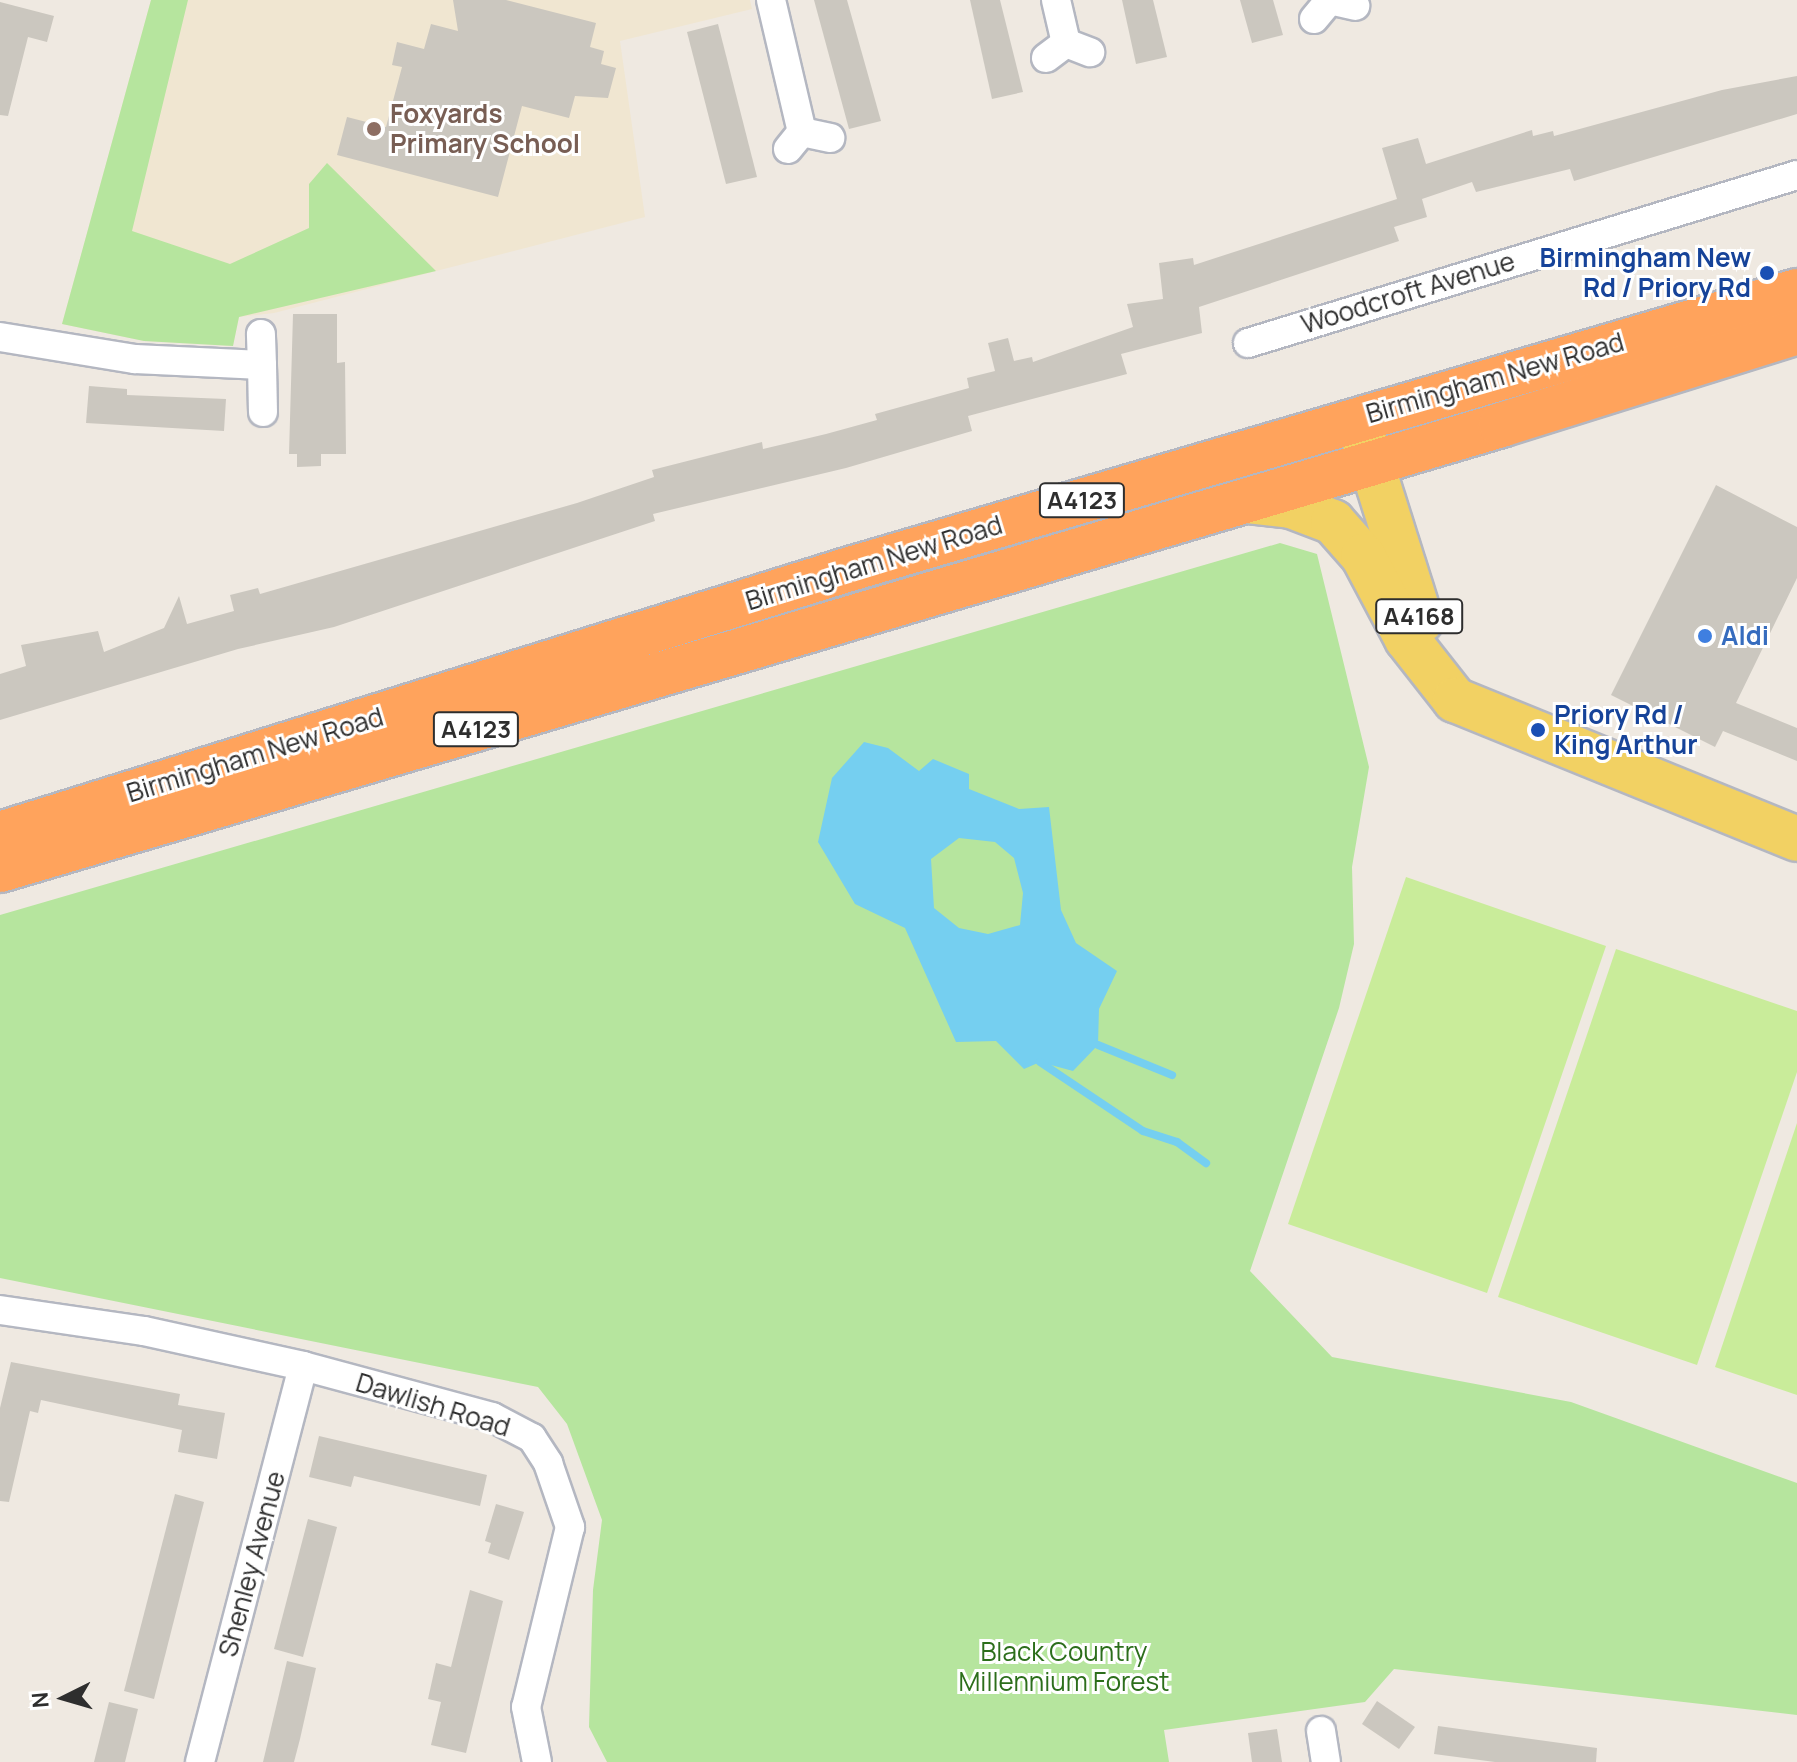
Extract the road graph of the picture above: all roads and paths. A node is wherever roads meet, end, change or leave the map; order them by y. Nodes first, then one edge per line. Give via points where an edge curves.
1 (771, 0) edge
2 (1056, 0) edge
3 (1067, 51) dead end
4 (830, 138) dead end
5 (1797, 175) edge
6 (1797, 291) edge
7 (1797, 332) edge
8 (261, 334) dead end
9 (0, 337) edge
10 (1248, 343) dead end
11 (262, 365) junction
12 (263, 412) dead end
13 (1357, 417) junction
14 (1370, 463) junction
15 (1246, 501) junction
16 (1526, 731) junction
17 (0, 834) edge
18 (1797, 839) edge
19 (0, 870) edge
20 (0, 1310) edge
21 (303, 1366) junction
22 (1321, 1731) dead end
23 (200, 1762) edge
24 (537, 1762) edge
25 (1326, 1762) edge

1 - 4 street via 795,141
2 - 3 street
5 - 10 street, Woodcroft Avenue
6 - 13 highway, Birmingham New Road / A4123
7 - 14 highway, Birmingham New Road / A4123
8 - 11 street
9 - 11 street via 135,359
11 - 12 street
13 - 14 main road, A4168
13 - 17 highway, Birmingham New Road / A4123
14 - 15 highway, Birmingham New Road / A4123
14 - 16 main road, A4168 via 1421,623 1454,672
15 - 16 main road, A4168 via 1291,506 1333,522 1363,556 1430,674 1455,700
15 - 19 highway, Birmingham New Road / A4123
16 - 18 main road, A4168
20 - 21 street, Dawlish Road via 144,1331
21 - 23 street, Shenley Avenue
21 - 24 street, Dawlish Road via 492,1417 532,1438 548,1463 570,1527 526,1707
22 - 25 street

